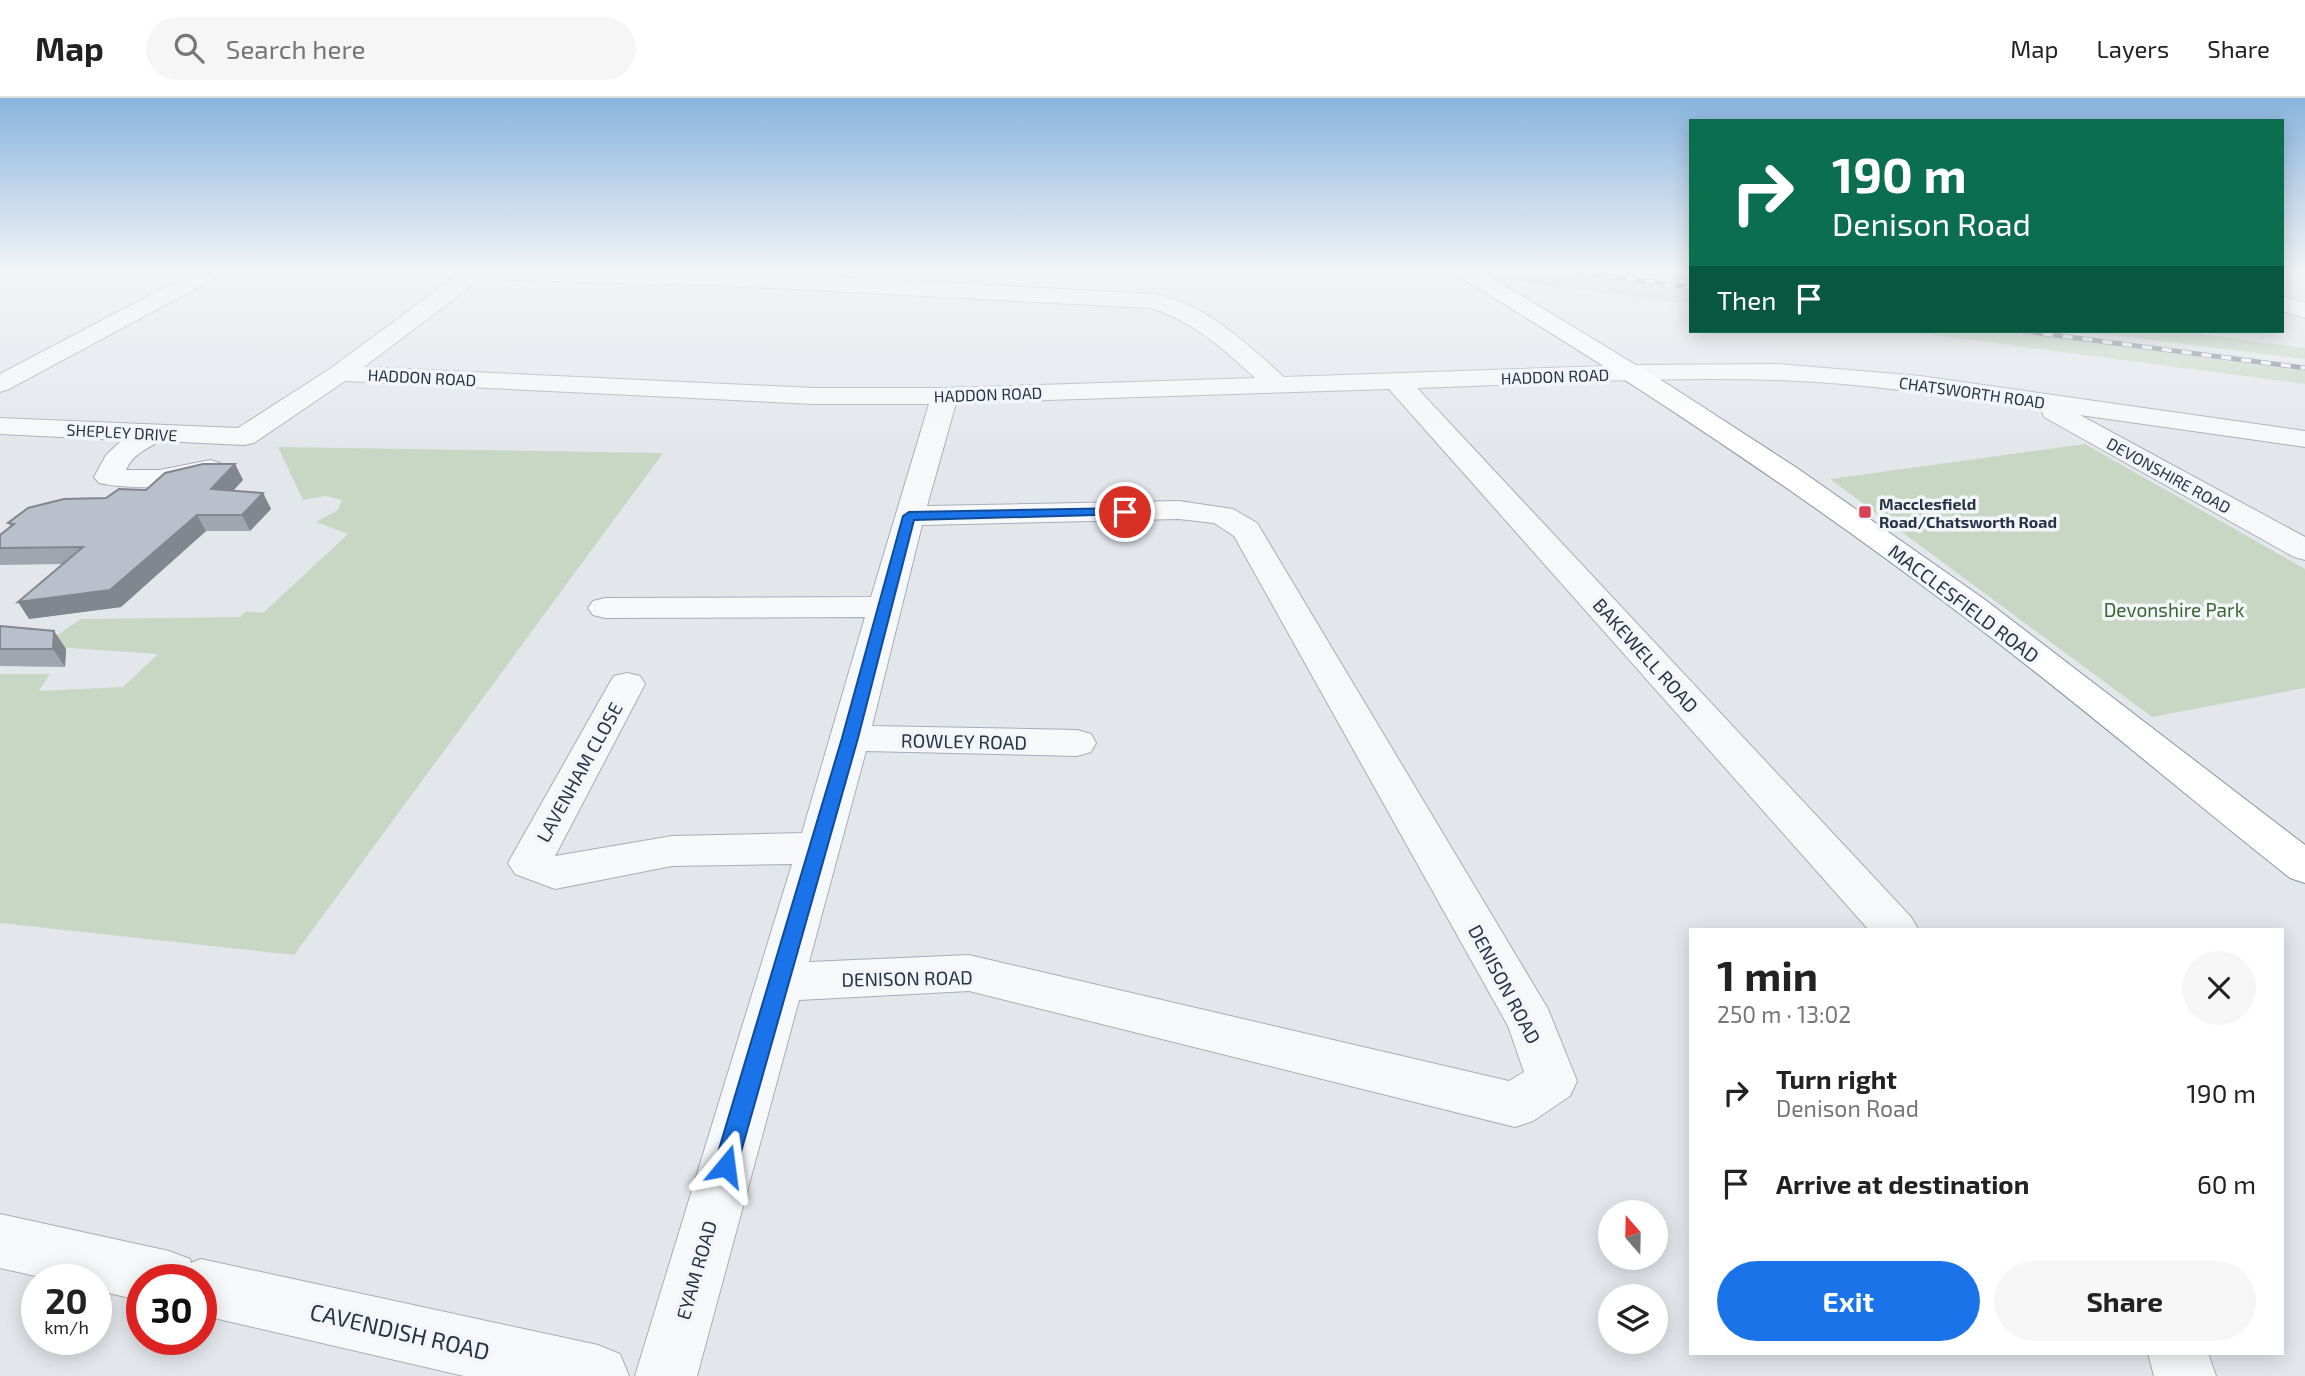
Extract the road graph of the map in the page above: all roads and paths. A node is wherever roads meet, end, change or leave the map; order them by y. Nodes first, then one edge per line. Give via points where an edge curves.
1 (100, 331) edge
2 (397, 331) edge
3 (1216, 331) edge
4 (1566, 331) edge
5 (340, 373) junction
6 (1637, 373) junction
7 (1396, 381) junction
8 (0, 384) edge
9 (1277, 384) junction
10 (946, 396) junction
11 (2033, 400) junction
12 (0, 426) edge
13 (156, 433) junction
14 (244, 437) junction
15 (2305, 439) edge
16 (135, 482) junction
17 (92, 502) edge
18 (909, 516) junction
19 (2305, 550) edge
20 (605, 607) dead end
21 (885, 607) junction
22 (627, 684) dead end
23 (850, 738) junction
24 (1077, 743) dead end
25 (817, 848) junction
26 (2305, 867) edge
27 (1894, 928) edge
28 (778, 982) junction
29 (0, 1241) edge
30 (126, 1269) edge
31 (217, 1291) edge
32 (2179, 1355) edge
33 (598, 1376) edge
34 (666, 1376) edge
35 (2186, 1376) edge

1 - 8 street
2 - 5 street
3 - 9 street
4 - 6 highway, MACCLESFIELD ROAD
5 - 10 street, HADDON ROAD via 813,396
5 - 14 street
6 - 7 street, HADDON ROAD
6 - 11 street, CHATSWORTH ROAD via 1778,372 1920,384
6 - 26 highway, MACCLESFIELD ROAD via 1973,606
7 - 9 street, HADDON ROAD
7 - 27 street, BAKEWELL ROAD
9 - 10 street, HADDON ROAD
10 - 18 street, EYAM ROAD
11 - 15 street, CHATSWORTH ROAD
11 - 19 street, DEVONSHIRE ROAD
12 - 13 street, SHEPLEY DRIVE
13 - 14 street, SHEPLEY DRIVE
13 - 16 street via 124,449 112,463 108,477
14 - 16 street via 247,446 239,456 217,467
16 - 17 street via 113,500
18 - 21 street, EYAM ROAD
18 - 28 street, DENISON ROAD via 1179,510 1222,515 1246,530 1531,1023 1552,1081 1515,1105 969,973
20 - 21 street
21 - 23 street, EYAM ROAD
22 - 25 street, LAVENHAM CLOSE via 530,863 555,873 672,851
23 - 24 street, ROWLEY ROAD
23 - 25 street, EYAM ROAD
25 - 28 street, EYAM ROAD
28 - 34 street, EYAM ROAD
29 - 30 street
31 - 33 street, CAVENDISH ROAD
32 - 35 street

